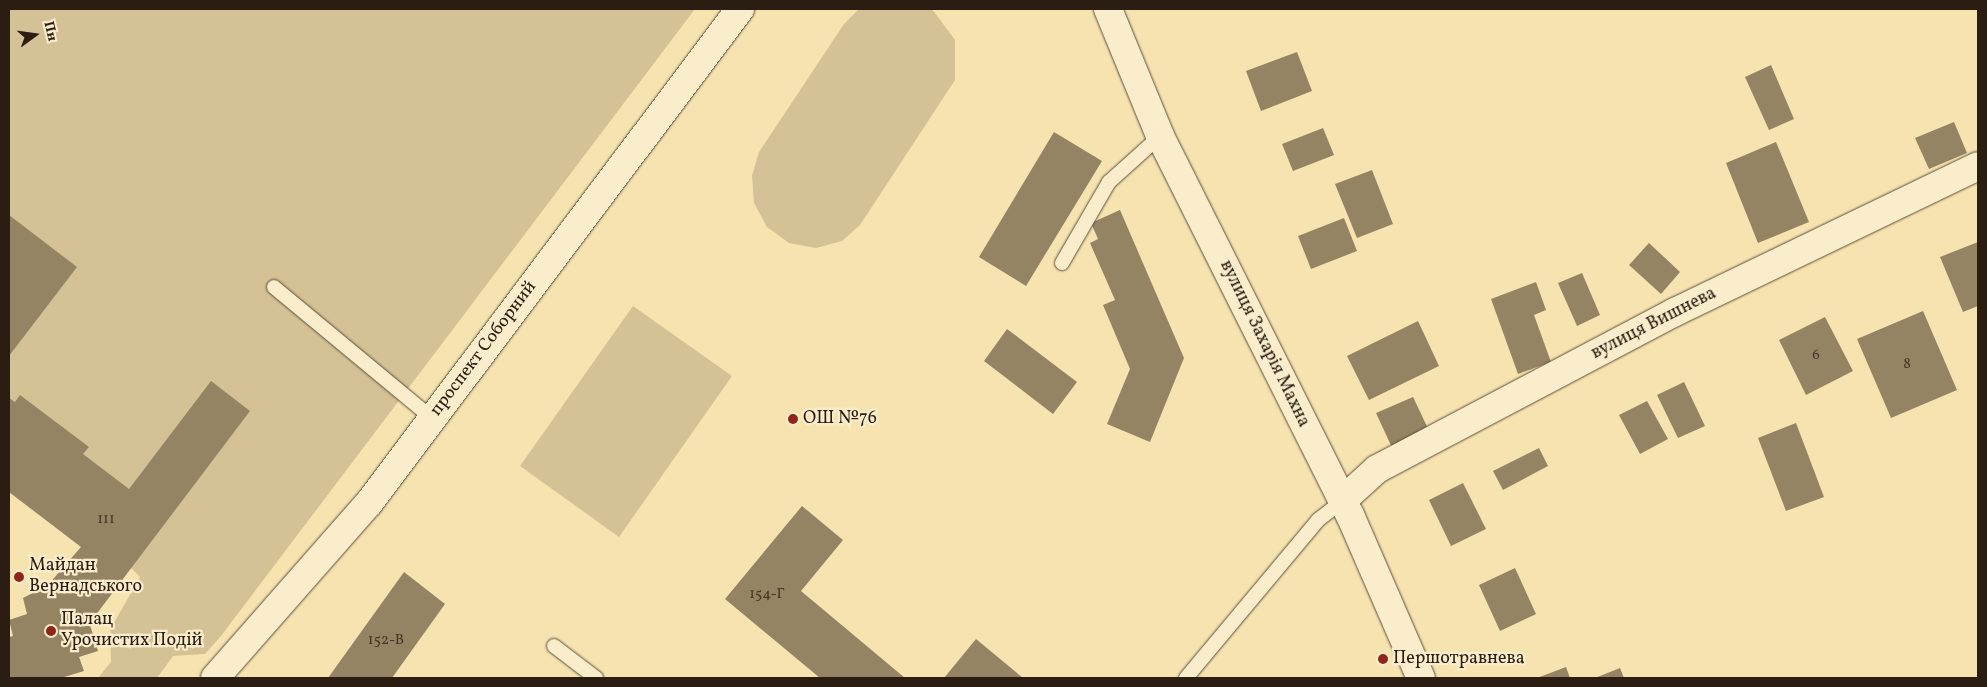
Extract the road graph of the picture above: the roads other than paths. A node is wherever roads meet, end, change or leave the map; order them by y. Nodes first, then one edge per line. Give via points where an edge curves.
1 (740, 9) edge
2 (1108, 9) edge
3 (1160, 136) junction
4 (1978, 166) edge
5 (1062, 262) dead end
6 (274, 287) dead end
7 (432, 418) junction
8 (1342, 500) junction
9 (554, 646) dead end
10 (214, 678) edge
11 (596, 678) edge
12 (1186, 678) edge
13 (1421, 678) edge

1 - 7 street, проспект Соборний
2 - 3 street, вулиця Захарія Махна
3 - 5 lane via 1109,182
3 - 8 street, вулиця Захарія Махна
4 - 8 street, вулиця Вишнева via 1675,312 1377,469
6 - 7 lane
7 - 10 street, проспект Соборний via 369,503
8 - 12 lane via 1318,520
8 - 13 street, вулиця Захарія Махна
9 - 11 lane

